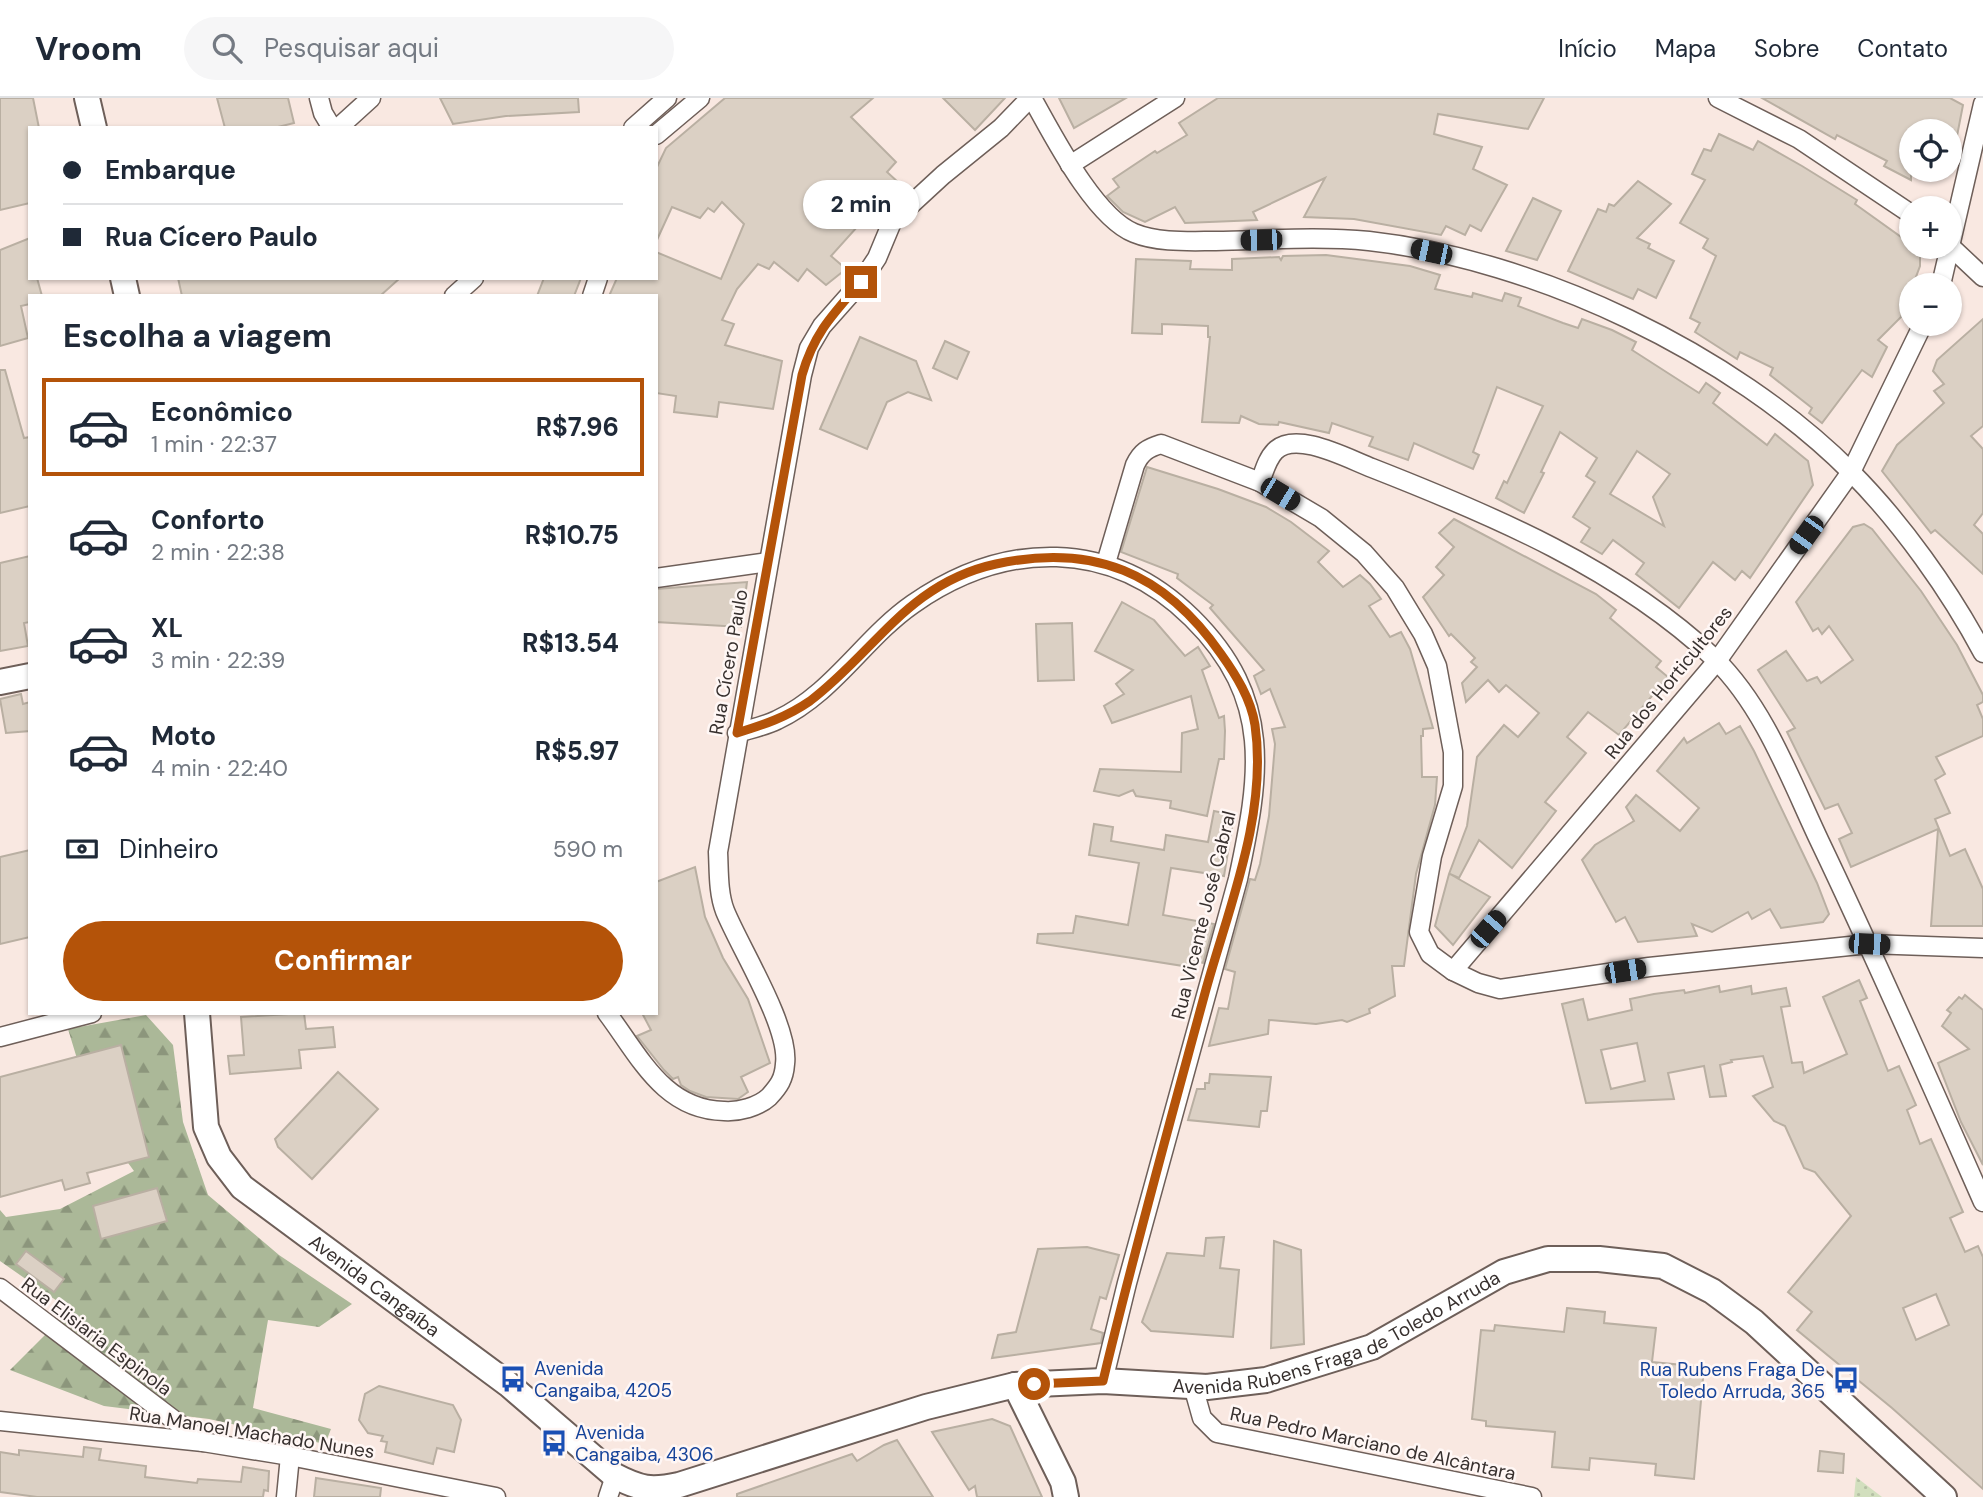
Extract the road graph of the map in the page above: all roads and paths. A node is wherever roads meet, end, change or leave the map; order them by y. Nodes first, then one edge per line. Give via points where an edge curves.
1 (87, 98) edge
2 (319, 98) edge
3 (371, 98) edge
4 (667, 98) edge
5 (700, 98) edge
6 (1031, 98) edge
7 (1175, 98) edge
8 (1718, 98) edge
9 (1983, 104) edge
10 (94, 126) edge
11 (331, 126) edge
12 (340, 126) edge
13 (635, 126) edge
14 (658, 133) edge
15 (1070, 165) junction
16 (1962, 196) edge
17 (1899, 206) edge
18 (1962, 258) edge
19 (1983, 277) edge
20 (472, 280) edge
21 (456, 294) edge
22 (1917, 336) edge
23 (1851, 472) junction
24 (1260, 482) junction
25 (768, 562) junction
26 (1106, 563) junction
27 (658, 578) edge
28 (1983, 653) edge
29 (1717, 661) junction
30 (28, 676) edge
31 (0, 682) edge
32 (737, 733) junction
33 (1869, 944) junction
34 (1983, 948) edge
35 (1453, 971) junction
36 (84, 1015) edge
37 (197, 1015) edge
38 (608, 1015) edge
39 (0, 1037) edge
40 (1983, 1202) edge
41 (0, 1288) edge
42 (1103, 1381) junction
43 (1015, 1385) junction
44 (1193, 1386) junction
45 (0, 1421) edge
46 (202, 1442) junction
47 (290, 1456) junction
48 (611, 1487) edge
49 (649, 1494) edge
50 (286, 1497) edge
51 (496, 1497) edge
52 (1066, 1497) edge
53 (1532, 1497) edge
54 (1944, 1497) edge

1 - 10 main road
2 - 11 street
3 - 12 street
4 - 13 street
5 - 14 street
6 - 15 street
6 - 25 street, Rua Cícero Paulo via 892,222 877,258 809,348
7 - 15 street
8 - 17 street via 1799,139
9 - 16 street
15 - 23 street via 1106,213 1133,233 1185,241 1344,238 1390,243 1452,256 1570,294 1646,327 1746,385
18 - 19 street
20 - 21 street
22 - 23 street, Rua dos Horticultores
23 - 28 street via 1933,574
23 - 29 street, Rua dos Horticultores
24 - 26 street via 1172,446 1149,447 1135,465
24 - 29 street via 1275,451 1290,443 1317,446 1468,505 1640,598
24 - 35 street via 1321,519 1364,554 1395,589 1437,666 1453,752 1453,786 1432,856 1419,932 1430,954
25 - 27 street
25 - 32 street, Rua Cícero Paulo
26 - 32 street, Rua Vicente José Cabral via 1029,558 971,571 912,604 810,700 776,721
26 - 42 street, Rua Vicente José Cabral via 1141,577 1172,598 1205,630 1239,680 1255,724 1256,768 1238,879
29 - 33 street via 1752,706 1779,755
29 - 35 street, Rua dos Horticultores
30 - 31 main road
32 - 38 street, Rua Cícero Paulo via 718,852 719,881 724,909 782,1037 786,1062 781,1084 762,1104 733,1111 703,1111 683,1103 655,1078
33 - 34 street
33 - 35 street via 1649,967 1500,989
33 - 40 street
36 - 39 street
37 - 48 main road, Avenida Cangaíba via 206,1127 219,1157 242,1187 508,1384
41 - 46 street, Rua Elisiaria Espinola
42 - 43 main road, Avenida Rubens Fraga de Toledo Arruda
42 - 44 main road, Avenida Rubens Fraga de Toledo Arruda
43 - 49 main road, Avenida Rubens Fraga de Toledo Arruda via 914,1410
43 - 52 main road
44 - 53 street, Rua Pedro Marciano de Alcântara via 1202,1418 1217,1433
44 - 54 main road, Avenida Rubens Fraga de Toledo Arruda via 1266,1380 1330,1363 1372,1347 1504,1272 1548,1259 1663,1266 1712,1291 1754,1322
45 - 46 street, Rua Manoel Machado Nunes
46 - 47 street, Rua Manoel Machado Nunes
47 - 50 street
47 - 51 street, Rua Manoel Machado Nunes
48 - 49 main road, Avenida Cangaíba

